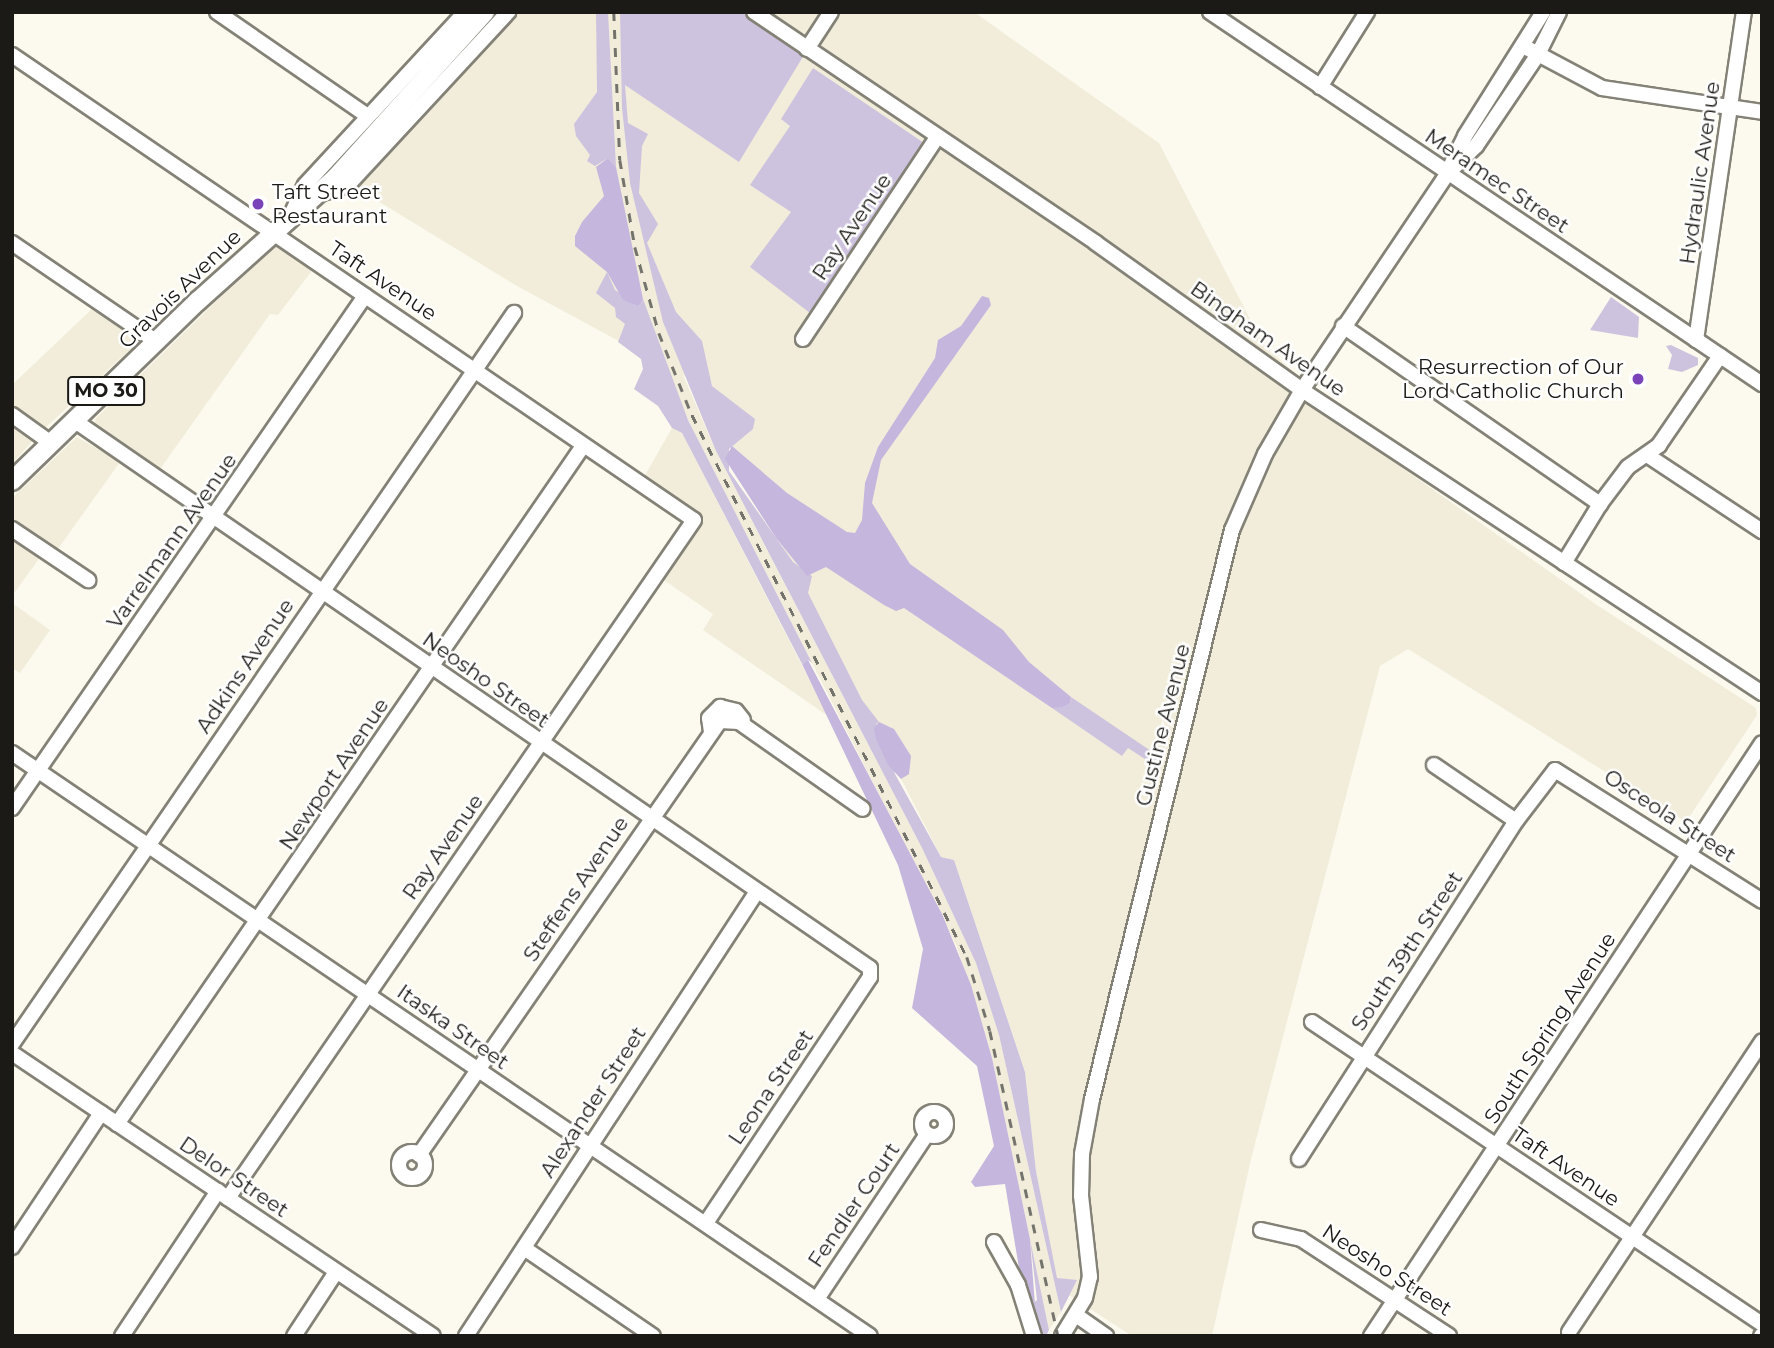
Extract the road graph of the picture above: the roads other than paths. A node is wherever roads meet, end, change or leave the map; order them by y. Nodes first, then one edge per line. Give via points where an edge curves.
1 (217, 12) edge
2 (485, 12) edge
3 (508, 12) edge
4 (754, 12) edge
5 (831, 12) edge
6 (1210, 12) edge
7 (1367, 12) edge
8 (1543, 12) edge
9 (1559, 12) edge
10 (1744, 12) edge
11 (463, 13) edge
12 (1523, 46) junction
13 (807, 49) junction
14 (12, 55) edge
15 (1537, 56) junction
16 (1320, 87) junction
17 (1731, 108) junction
18 (1762, 113) edge
19 (369, 116) junction
20 (936, 139) junction
21 (1448, 173) junction
22 (316, 195) junction
23 (290, 217) junction
24 (273, 232) junction
25 (12, 243) edge
26 (365, 296) junction
27 (514, 313) dead end
28 (1343, 326) junction
29 (803, 339) dead end
30 (1696, 340) junction
31 (157, 342) junction
32 (1720, 356) junction
33 (475, 369) junction
34 (1762, 384) edge
35 (1302, 390) junction
36 (12, 415) edge
37 (75, 421) junction
38 (51, 443) junction
39 (583, 446) junction
40 (1647, 455) junction
41 (12, 481) edge
42 (1600, 504) junction
43 (215, 518) junction
44 (694, 520) joint
45 (12, 529) edge
46 (1762, 531) edge
47 (1564, 563) junction
48 (88, 580) dead end
49 (321, 591) junction
50 (432, 668) junction
51 (1762, 693) edge
52 (541, 743) junction
53 (1762, 743) edge
54 (12, 754) edge
55 (1434, 765) dead end
56 (1555, 770) joint
57 (38, 771) junction
58 (12, 808) edge
59 (863, 809) dead end
60 (649, 819) junction
61 (1516, 821) junction
62 (148, 845) junction
63 (1690, 855) junction
64 (756, 892) junction
65 (1762, 901) edge
66 (259, 920) junction
67 (871, 974) joint
68 (368, 994) junction
69 (1312, 1022) dead end
70 (1762, 1041) edge
71 (12, 1044) edge
72 (12, 1052) edge
73 (1365, 1057) junction
74 (477, 1070) junction
75 (101, 1113) junction
76 (117, 1124) junction
77 (927, 1134) dead end
78 (588, 1146) junction
79 (1498, 1146) junction
80 (419, 1155) dead end
81 (1299, 1159) dead end
82 (223, 1195) junction
83 (706, 1223) junction
84 (1261, 1230) dead end
85 (1633, 1237) junction
86 (994, 1242) dead end
87 (12, 1247) edge
88 (524, 1248) junction
89 (335, 1272) junction
90 (817, 1299) junction
91 (1395, 1300) junction
92 (1076, 1315) junction
93 (1762, 1324) edge
94 (1569, 1332) dead end
95 (122, 1336) edge
96 (293, 1336) edge
97 (433, 1336) edge
98 (466, 1336) edge
99 (653, 1336) edge
100 (870, 1336) edge
101 (1034, 1336) edge
102 (1062, 1336) edge
103 (1106, 1336) edge
104 (1371, 1336) edge
105 (1449, 1336) edge

1 - 19 street
2 - 22 main road, Gravois Avenue / MO 30
3 - 22 street, Gravois Avenue via 348,185
4 - 13 street, Bingham Avenue
5 - 13 street
6 - 16 street, Meramec Street
7 - 16 street
8 - 12 street, Gustine Avenue
9 - 15 street, Gustine Avenue
10 - 17 street, Hydraulic Avenue
11 - 19 street, Gravois Avenue
12 - 15 street
12 - 21 street, Gustine Avenue via 1465,136
13 - 20 street, Bingham Avenue
14 - 24 street, Taft Avenue
15 - 17 street via 1602,88
15 - 21 street, Gustine Avenue via 1476,146
16 - 21 street, Meramec Street
17 - 18 street
17 - 30 street, Hydraulic Avenue
19 - 23 street, Gravois Avenue via 305,185
20 - 29 street, Ray Avenue
20 - 35 street, Bingham Avenue via 1096,243
21 - 28 street, Gustine Avenue
21 - 30 street, Meramec Street
22 - 23 main road, Gravois Avenue / MO 30
23 - 24 main road, Gravois Avenue / MO 30
24 - 26 street, Taft Avenue
24 - 31 main road, Gravois Avenue / MO 30
25 - 31 street
26 - 33 street, Taft Avenue
26 - 43 street, Varrelmann Avenue
27 - 33 street, Adkins Avenue
28 - 35 street, Gustine Avenue
28 - 42 street
30 - 32 street, Meramec Street
31 - 37 main road, Gravois Avenue / MO 30
32 - 34 street, Meramec Street
32 - 40 street via 1660,444
33 - 39 street, Taft Avenue
33 - 49 street, Adkins Avenue
35 - 47 street, Bingham Avenue
35 - 92 street, Gustine Avenue via 1265,454 1232,530 1092,1099 1082,1196 1090,1277
36 - 38 street
37 - 38 main road, Gravois Avenue / MO 30
37 - 43 street, Neosho Street
38 - 41 main road, Gravois Avenue / MO 30
39 - 44 street, Taft Avenue
39 - 50 street, Newport Avenue
40 - 42 street via 1628,467
40 - 46 street
42 - 47 street
43 - 49 street, Neosho Street
43 - 57 street, Varrelmann Avenue
44 - 52 street, Ray Avenue
45 - 48 street
47 - 51 street, Bingham Avenue
49 - 50 street, Neosho Street
49 - 62 street, Adkins Avenue
50 - 52 street, Neosho Street
50 - 66 street, Newport Avenue
52 - 60 street, Neosho Street
52 - 68 street, Ray Avenue
53 - 63 street, South Spring Avenue
54 - 57 street, Itaska Street
55 - 61 street
56 - 61 street, South 39th Street
56 - 63 street, Osceola Street
57 - 58 street, Varrelmann Avenue
57 - 62 street, Itaska Street
59 - 60 street, Steffens Avenue via 732,719 723,720 712,732
60 - 64 street, Neosho Street
60 - 74 street, Steffens Avenue
61 - 73 street, South 39th Street
62 - 66 street, Itaska Street
62 - 71 street, Adkins Avenue
63 - 65 street, Osceola Street
63 - 79 street, South Spring Avenue
64 - 67 street, Neosho Street via 870,968
64 - 78 street, Alexander Street
66 - 68 street, Itaska Street
66 - 76 street, Newport Avenue
67 - 83 street, Leona Street
68 - 74 street, Itaska Street
68 - 82 street, Ray Avenue
69 - 73 street, Taft Avenue
70 - 85 street
72 - 75 street, Delor Street
73 - 79 street, Taft Avenue
73 - 81 street, South 39th Street
74 - 78 street, Itaska Street
74 - 80 street, Steffens Avenue
75 - 76 street, Delor Street
75 - 87 street
76 - 82 street, Delor Street
77 - 90 street, Fendler Court
78 - 83 street, Itaska Street
78 - 88 street, Alexander Street
79 - 85 street, Taft Avenue
79 - 91 street, South Spring Avenue
82 - 89 street, Delor Street
82 - 95 street, Ray Avenue
83 - 90 street, Itaska Street
84 - 91 street, Neosho Street via 1301,1239
85 - 93 street, Taft Avenue
85 - 94 street
86 - 101 street via 1017,1285
88 - 98 street, Alexander Street
88 - 99 street
89 - 96 street
89 - 97 street, Delor Street
90 - 100 street, Itaska Street
91 - 104 street, South Spring Avenue
91 - 105 street, Neosho Street
92 - 102 street, Gustine Avenue
92 - 103 street

